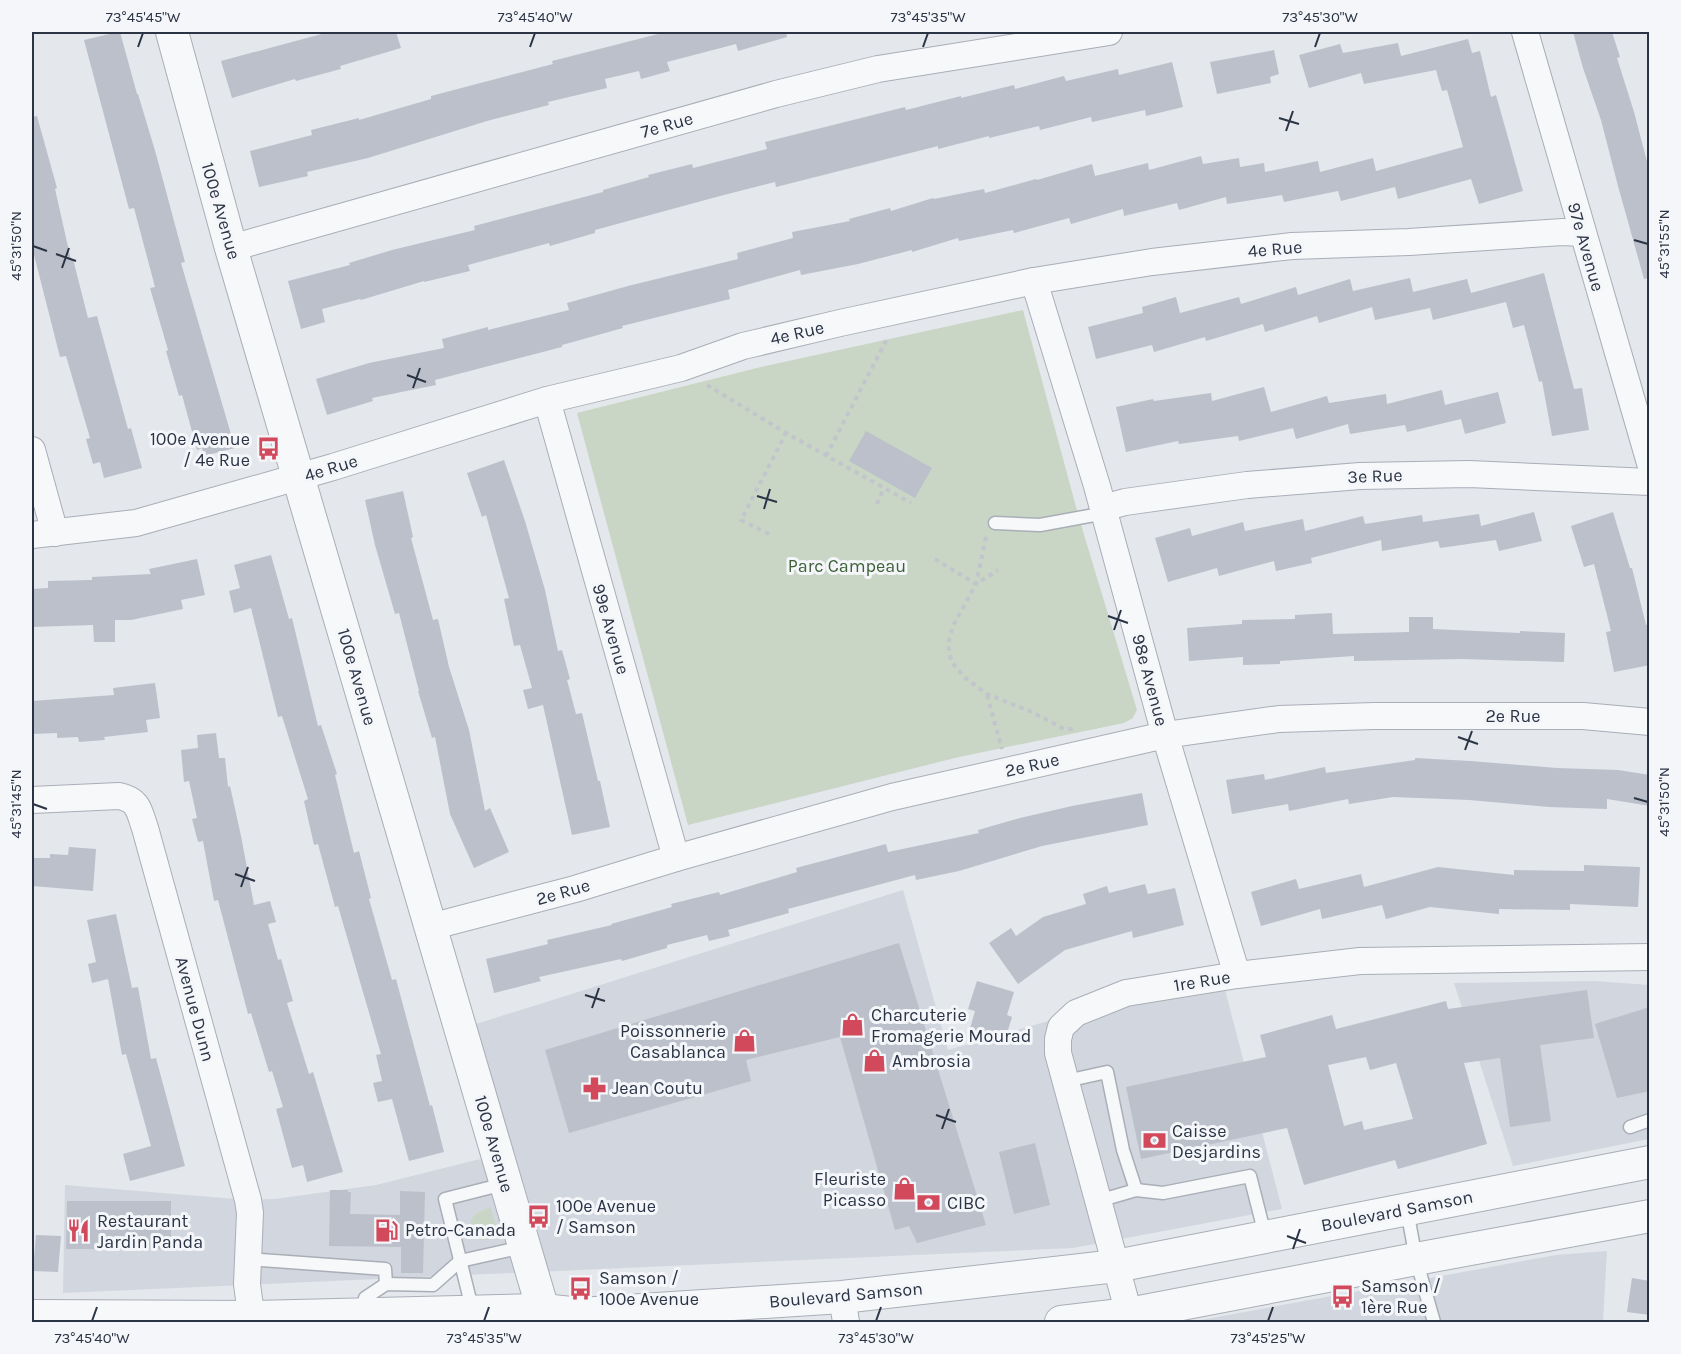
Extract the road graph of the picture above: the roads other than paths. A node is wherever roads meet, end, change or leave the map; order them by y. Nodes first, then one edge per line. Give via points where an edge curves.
1 (172, 32) edge
2 (1109, 32) edge
3 (1525, 32) edge
4 (1582, 233) junction
5 (231, 248) junction
6 (1034, 281) junction
7 (547, 400) junction
8 (32, 450) edge
9 (1650, 463) edge
10 (298, 477) junction
11 (1650, 482) edge
12 (1104, 510) junction
13 (991, 527) road end
14 (43, 534) edge
15 (1650, 722) edge
16 (1165, 735) junction
17 (32, 800) edge
18 (676, 858) junction
19 (430, 927) junction
20 (1650, 957) edge
21 (1237, 975) junction
22 (1066, 1081) junction
23 (1650, 1120) edge
24 (1630, 1127) dead end
25 (1650, 1162) edge
26 (506, 1183) junction
27 (1136, 1190) junction
28 (1098, 1201) junction
29 (1407, 1209) junction
30 (1650, 1216) edge
31 (1265, 1236) junction
32 (524, 1247) junction
33 (1416, 1258) junction
34 (248, 1259) junction
35 (460, 1261) junction
36 (1116, 1266) junction
37 (386, 1284) junction
38 (844, 1310) edge
39 (473, 1312) junction
40 (363, 1314) junction
41 (1129, 1314) junction
42 (32, 1316) edge
43 (543, 1316) edge
44 (252, 1320) edge
45 (1061, 1323) edge
46 (1434, 1323) edge

1 - 5 street, 100e Avenue
2 - 5 street, 7e Rue via 878,69 776,94
3 - 4 street, 97e Avenue
4 - 6 street, 4e Rue via 1292,246
4 - 9 street, 97e Avenue
5 - 10 street, 100e Avenue
6 - 7 street, 4e Rue via 743,346 681,368
6 - 12 street, 98e Avenue
7 - 10 street, 4e Rue
7 - 18 street, 99e Avenue
8 - 14 street
10 - 14 street, 4e Rue via 136,524
10 - 19 street, 100e Avenue
11 - 12 street, 3e Rue via 1469,474 1360,476 1247,485 1125,502
12 - 13 lane via 1040,525
12 - 16 street, 98e Avenue
15 - 16 street, 2e Rue via 1583,716 1374,716 1279,719
16 - 18 street, 2e Rue via 892,797
16 - 21 street, 98e Avenue
17 - 34 street, Avenue Dunn via 119,796 128,798 138,808 248,1200
18 - 19 street, 2e Rue
19 - 26 street, 100e Avenue
20 - 21 street, 1re Rue via 1360,961
21 - 22 street, 1re Rue via 1126,993 1076,1012 1061,1027 1058,1039
22 - 27 lane via 1107,1072 1123,1150
22 - 28 street, 1re Rue
23 - 24 lane
25 - 29 street, Boulevard Samson
26 - 32 street, 100e Avenue
26 - 35 lane via 445,1199
27 - 28 lane
27 - 31 lane via 1163,1193 1250,1176
28 - 36 street, 1re Rue
29 - 31 street, Boulevard Samson
29 - 33 lane
30 - 33 street
31 - 36 street, Boulevard Samson
32 - 35 lane
32 - 43 street, 100e Avenue
33 - 41 street
33 - 46 lane
34 - 37 lane via 385,1269
34 - 44 street, Avenue Dunn
35 - 37 lane via 433,1285
35 - 39 lane
36 - 38 street, Boulevard Samson
36 - 41 street, 1re Rue
37 - 40 lane via 364,1298
38 - 43 street, Boulevard Samson
39 - 40 street, Boulevard Samson
39 - 43 street, Boulevard Samson
40 - 44 street, Boulevard Samson
41 - 45 street
42 - 44 street, Boulevard Samson

